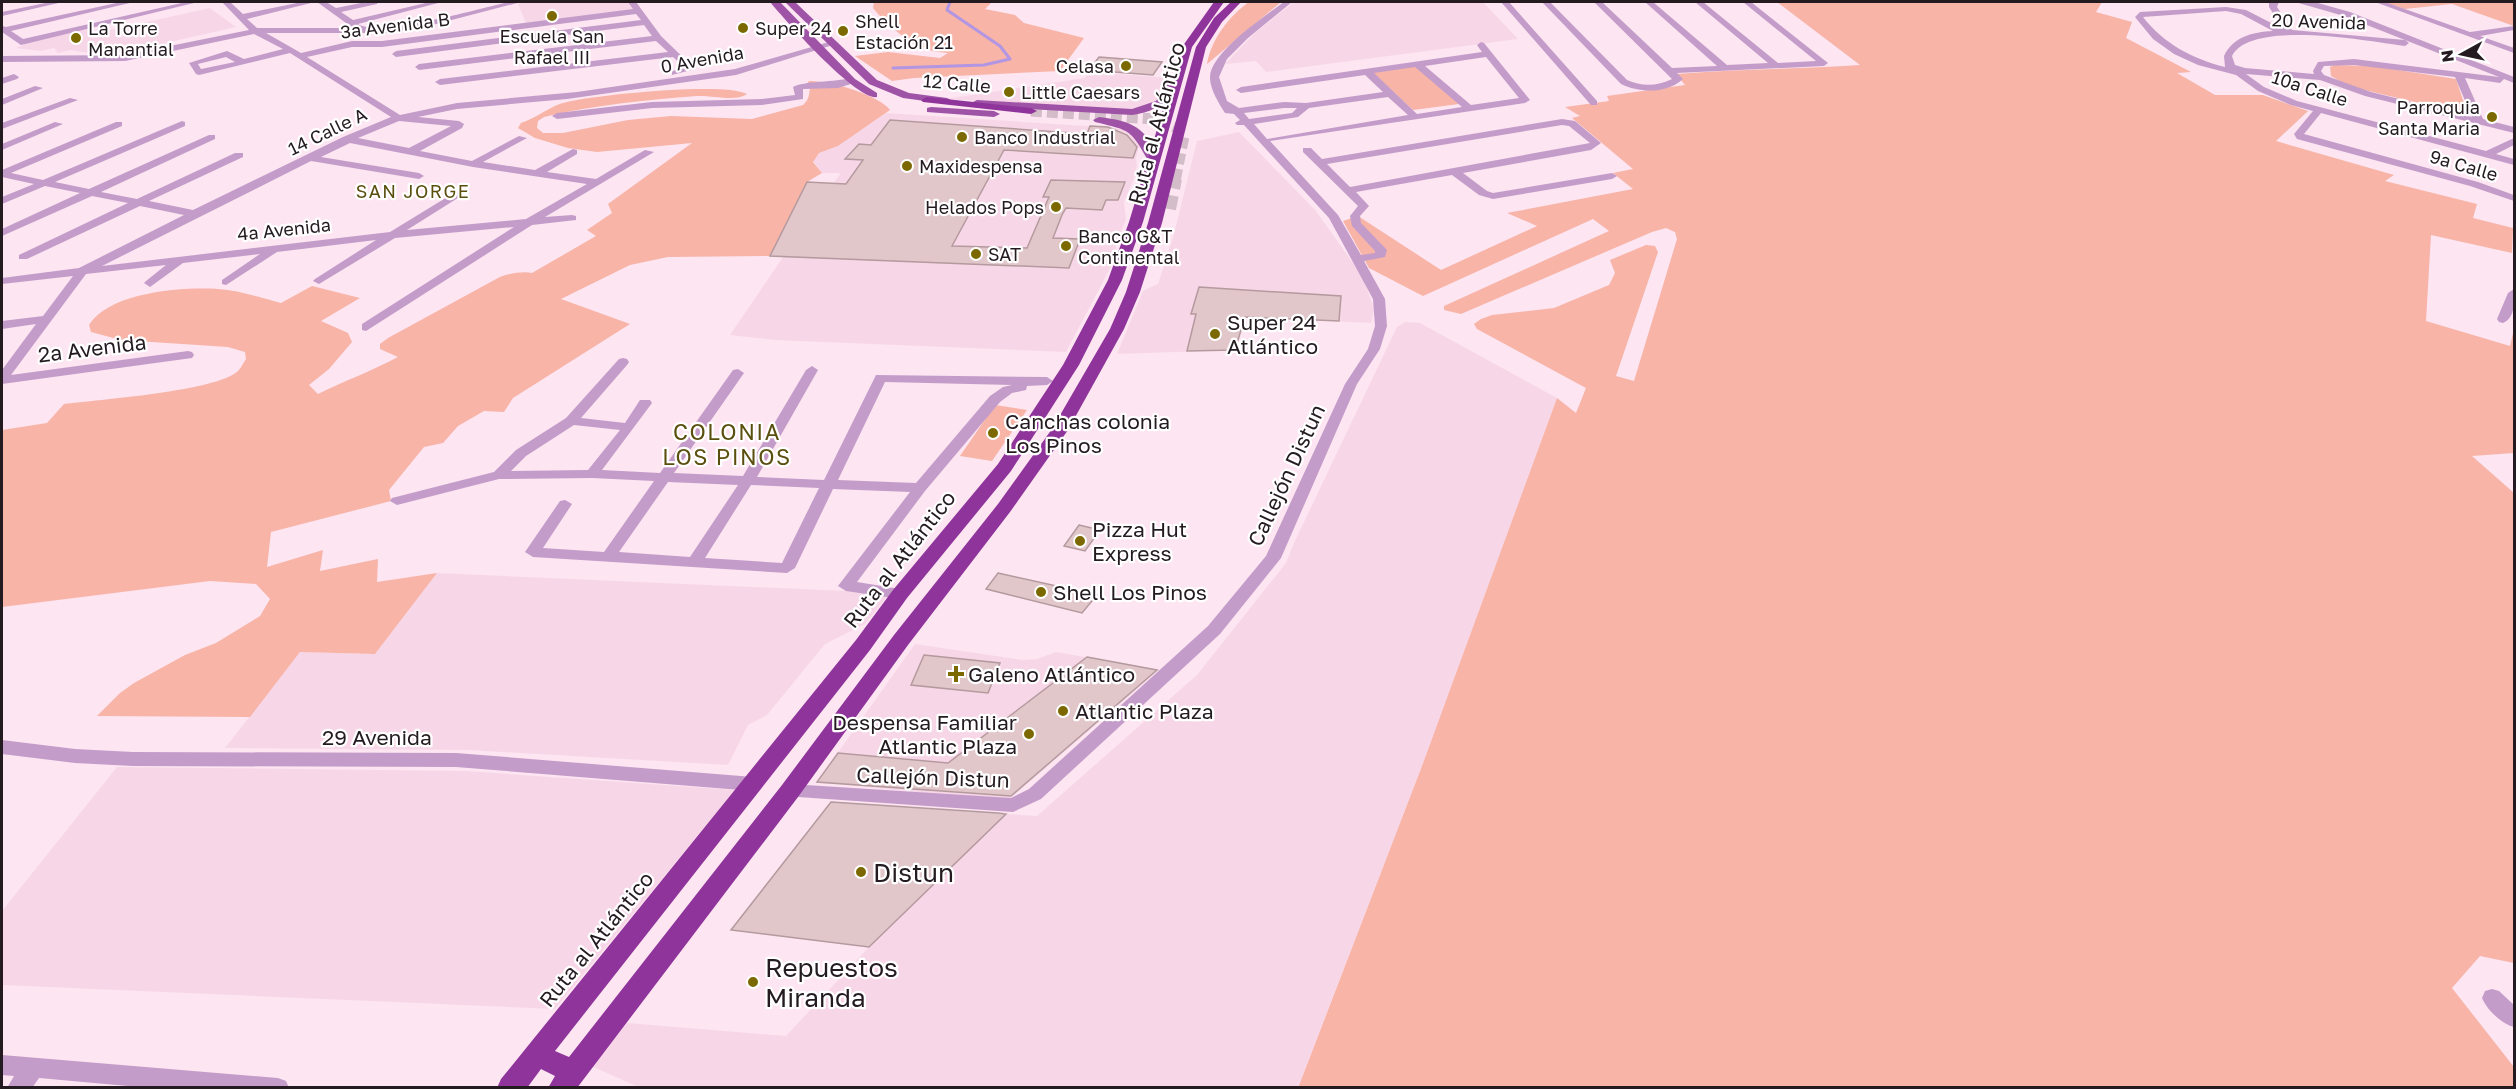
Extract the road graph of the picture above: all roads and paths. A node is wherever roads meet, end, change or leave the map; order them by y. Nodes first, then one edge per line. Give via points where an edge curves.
1 (59, 2) edge
2 (130, 2) edge
3 (189, 2) edge
4 (226, 2) edge
5 (312, 2) edge
6 (321, 2) edge
7 (375, 2) edge
8 (438, 2) edge
9 (632, 2) edge
10 (775, 2) edge
11 (790, 2) edge
12 (1218, 2) edge
13 (1236, 2) edge
14 (1288, 2) edge
15 (1504, 2) edge
16 (1546, 2) edge
17 (1598, 2) edge
18 (1649, 2) edge
19 (1699, 2) edge
20 (1747, 2) edge
21 (2304, 2) edge
22 (2379, 2) edge
23 (2274, 4) edge
24 (335, 11) junction
25 (518, 11) edge
26 (638, 11) junction
27 (2, 14) edge
28 (243, 17) junction
29 (646, 22) junction
30 (352, 23) junction
31 (2514, 28) edge
32 (2, 29) edge
33 (253, 29) junction
34 (362, 31) junction
35 (2287, 33) junction
36 (2470, 35) junction
37 (658, 38) junction
38 (382, 44) junction
39 (832, 44) junction
40 (2428, 46) junction
41 (817, 47) junction
42 (2514, 51) edge
43 (2, 52) edge
44 (295, 53) junction
45 (396, 54) junction
46 (676, 54) junction
47 (1475, 55) junction
48 (2, 59) edge
49 (242, 62) dead end
50 (1417, 64) junction
51 (1777, 66) junction
52 (419, 67) junction
53 (1725, 68) junction
54 (2235, 70) junction
55 (1366, 71) junction
56 (1672, 71) junction
57 (2459, 76) junction
58 (14, 77) dead end
59 (1506, 77) junction
60 (2321, 77) junction
61 (1176, 79) junction
62 (2, 81) edge
63 (851, 81) junction
64 (2514, 81) edge
65 (440, 82) junction
66 (38, 88) dead end
67 (882, 88) junction
68 (1241, 90) dead end
69 (1390, 94) junction
70 (73, 100) dead end
71 (463, 100) junction
72 (927, 100) junction
73 (2, 102) edge
74 (1594, 103) dead end
75 (909, 106) junction
76 (1306, 106) junction
77 (1230, 108) junction
78 (1470, 109) junction
79 (2319, 110) junction
80 (1031, 111) tunnel mouth
81 (396, 116) junction
82 (557, 116) dead end
83 (1415, 117) junction
84 (2478, 120) junction
85 (1241, 123) junction
86 (58, 124) dead end
87 (119, 124) dead end
88 (182, 124) dead end
89 (2, 126) edge
90 (2514, 130) edge
91 (212, 137) dead end
92 (522, 138) dead end
93 (346, 139) junction
94 (1272, 140) dead end
95 (2514, 141) edge
96 (2, 147) edge
97 (1308, 150) dead end
98 (410, 152) junction
99 (573, 152) dead end
100 (649, 152) dead end
101 (2488, 154) junction
102 (239, 155) dead end
103 (309, 158) junction
104 (1153, 159) junction
105 (1321, 162) junction
106 (2514, 162) edge
107 (473, 164) junction
108 (1455, 172) junction
109 (2, 173) edge
110 (536, 174) junction
111 (419, 176) dead end
112 (1612, 176) dead end
113 (44, 182) junction
114 (596, 182) junction
115 (1349, 190) junction
116 (91, 192) junction
117 (458, 194) dead end
118 (2514, 198) edge
119 (2, 201) edge
120 (138, 202) junction
121 (1169, 209) tunnel mouth
122 (194, 214) junction
123 (572, 218) dead end
124 (529, 222) junction
125 (2, 233) edge
126 (390, 235) junction
127 (276, 248) junction
128 (23, 257) dead end
129 (181, 259) junction
130 (1357, 259) junction
131 (83, 271) junction
132 (2, 280) edge
133 (319, 281) dead end
134 (1137, 281) junction
135 (226, 282) dead end
136 (150, 283) dead end
137 (2514, 293) edge
138 (48, 319) junction
139 (2503, 319) dead end
140 (2, 325) edge
141 (366, 327) dead end
142 (188, 355) dead end
143 (623, 362) dead end
144 (812, 370) dead end
145 (738, 373) dead end
146 (2, 379) edge
147 (645, 403) dead end
148 (571, 421) junction
149 (629, 427) junction
150 (592, 474) junction
151 (499, 475) junction
152 (665, 478) junction
153 (747, 481) junction
154 (828, 483) junction
155 (920, 488) junction
156 (397, 501) dead end
157 (565, 504) dead end
158 (607, 558) junction
159 (694, 563) junction
160 (900, 594) junction
161 (2, 747) edge
162 (753, 784) junction
163 (790, 790) junction
164 (2492, 998) dead end
165 (2514, 1018) edge
166 (536, 1055) junction
167 (2, 1065) edge
168 (34, 1067) junction
169 (567, 1079) edge
170 (272, 1087) edge
171 (18, 1088) edge
172 (278, 1088) edge
173 (510, 1088) edge

1 - 27 street
2 - 32 street
3 - 32 street via 21,42
4 - 28 street, 14 Calle A
5 - 28 street
6 - 24 street
7 - 24 street
8 - 30 street
9 - 26 street
10 - 41 main road, 12 Calle
11 - 39 main road, 12 Calle
12 - 61 highway, Ruta al Atlántico via 1187,46
13 - 134 highway, Ruta al Atlántico via 1218,20 1201,47
14 - 77 street, Callejón Distun via 1225,55 1216,68 1217,89
15 - 74 street
16 - 56 street via 1631,86 1673,83 1678,79
17 - 56 street
18 - 53 street
19 - 51 street
20 - 51 street via 1824,63
21 - 40 street via 2347,14
22 - 36 street
23 - 35 street
24 - 30 street
25 - 26 street, 3a Avenida B
25 - 34 street
25 - 38 street, 3a Avenida B
26 - 29 street
28 - 33 street, 14 Calle A
29 - 37 street
29 - 45 street
30 - 34 street
31 - 36 street
33 - 34 street
33 - 43 street via 132,53
33 - 44 street, 14 Calle A
33 - 48 street via 133,57
35 - 40 street, 20 Avenida
35 - 54 street, 20 Avenida via 2246,38 2234,45 2228,56
35 - 54 street via 2233,10 2140,14 2144,26 2157,39 2188,59
36 - 42 street
37 - 46 street
37 - 52 street
38 - 44 street, 3a Avenida B via 352,44
38 - 45 street
39 - 41 street, 0 Avenida
39 - 67 main road, 12 Calle
40 - 64 street
41 - 63 main road, 12 Calle
41 - 81 street, 0 Avenida via 736,72
44 - 49 street, 3a Avenida B
44 - 81 street, 14 Calle A
45 - 52 street
46 - 65 street
46 - 71 street via 691,69
47 - 50 street
47 - 59 street
47 - 59 street via 1484,49
50 - 55 street
50 - 78 street
51 - 53 street
52 - 65 street
53 - 56 street
54 - 60 street
54 - 79 street, 10a Calle via 2275,97
55 - 68 street
55 - 69 street
57 - 60 street via 2354,62 2321,64 2317,71
57 - 64 street
57 - 84 street
58 - 62 street
59 - 78 street via 1525,100
60 - 84 street via 2348,88
61 - 72 main road, 12 Calle via 1160,104 1132,112
61 - 104 highway, Ruta al Atlántico
63 - 75 main road, 12 Calle via 871,94
63 - 82 street via 798,87 800,97 772,102 652,105
65 - 71 street
66 - 73 street
67 - 72 main road, 12 Calle
67 - 75 main road via 910,101
69 - 76 street
69 - 83 street
70 - 89 street
71 - 81 street
72 - 80 highway
75 - 104 main road, 12 Calle via 1112,122 1141,133
76 - 77 street
76 - 85 street via 1294,115
77 - 85 street, Callejón Distun
78 - 83 street
79 - 101 street, 10a Calle
79 - 118 street, 9a Calle via 2300,137
81 - 93 street, 14 Calle A
81 - 98 street via 460,124
83 - 94 street
84 - 90 street
85 - 130 street, Callejón Distun via 1347,241
86 - 96 street
87 - 109 street
88 - 113 street
91 - 116 street
92 - 107 street
93 - 98 street
93 - 103 street, 14 Calle A
95 - 101 street
97 - 105 street
98 - 107 street
99 - 110 street
100 - 114 street
101 - 106 street, 10a Calle
102 - 120 street
103 - 111 street
103 - 122 street, 14 Calle A
104 - 160 highway, Ruta al Atlántico via 1119,269 1071,365 1005,466
105 - 108 street via 1562,122 1572,123 1596,142 1591,147
105 - 115 street
107 - 110 street
108 - 112 street via 1493,196
108 - 115 street
109 - 113 street
110 - 114 street
113 - 116 street
113 - 119 street
114 - 124 street
115 - 130 street via 1364,206 1355,216 1356,224 1381,250 1381,255
116 - 120 street
116 - 125 street
117 - 126 street
120 - 122 street
120 - 128 street
121 - 134 highway via 1154,266
122 - 131 street, 14 Calle A
123 - 124 street, 4a Avenida
124 - 126 street, 4a Avenida
124 - 141 street
126 - 127 street, 4a Avenida
126 - 133 street
127 - 129 street, 4a Avenida
127 - 135 street
129 - 131 street, 4a Avenida
129 - 136 street
130 - 163 street, Callejón Distun via 1379,299 1381,326 1374,350 1351,384 1273,558 1214,630 1035,794 1012,805
131 - 132 street, 4a Avenida
131 - 138 street
134 - 163 highway, Ruta al Atlántico via 1117,329 1060,430
137 - 139 street
138 - 140 street
138 - 146 street
142 - 146 street, 2a Avenida
143 - 148 street
144 - 153 street
145 - 152 street
147 - 149 street
148 - 149 street
148 - 151 street via 521,453
149 - 150 street
150 - 151 street
150 - 152 street
151 - 156 street
152 - 153 street
152 - 158 street
153 - 154 street
153 - 159 street
154 - 155 street
154 - 155 street via 881,378 1041,382 1001,394
154 - 159 street via 788,568
155 - 160 street via 846,586
157 - 158 street via 533,552
158 - 159 street
160 - 162 highway, Ruta al Atlántico
161 - 162 street, 29 Avenida via 123,759 468,761
162 - 166 highway, Ruta al Atlántico
163 - 169 highway, Ruta al Atlántico
164 - 165 street
166 - 169 highway
166 - 173 highway, Ruta al Atlántico
167 - 168 street
168 - 170 street
168 - 171 street
170 - 172 street

